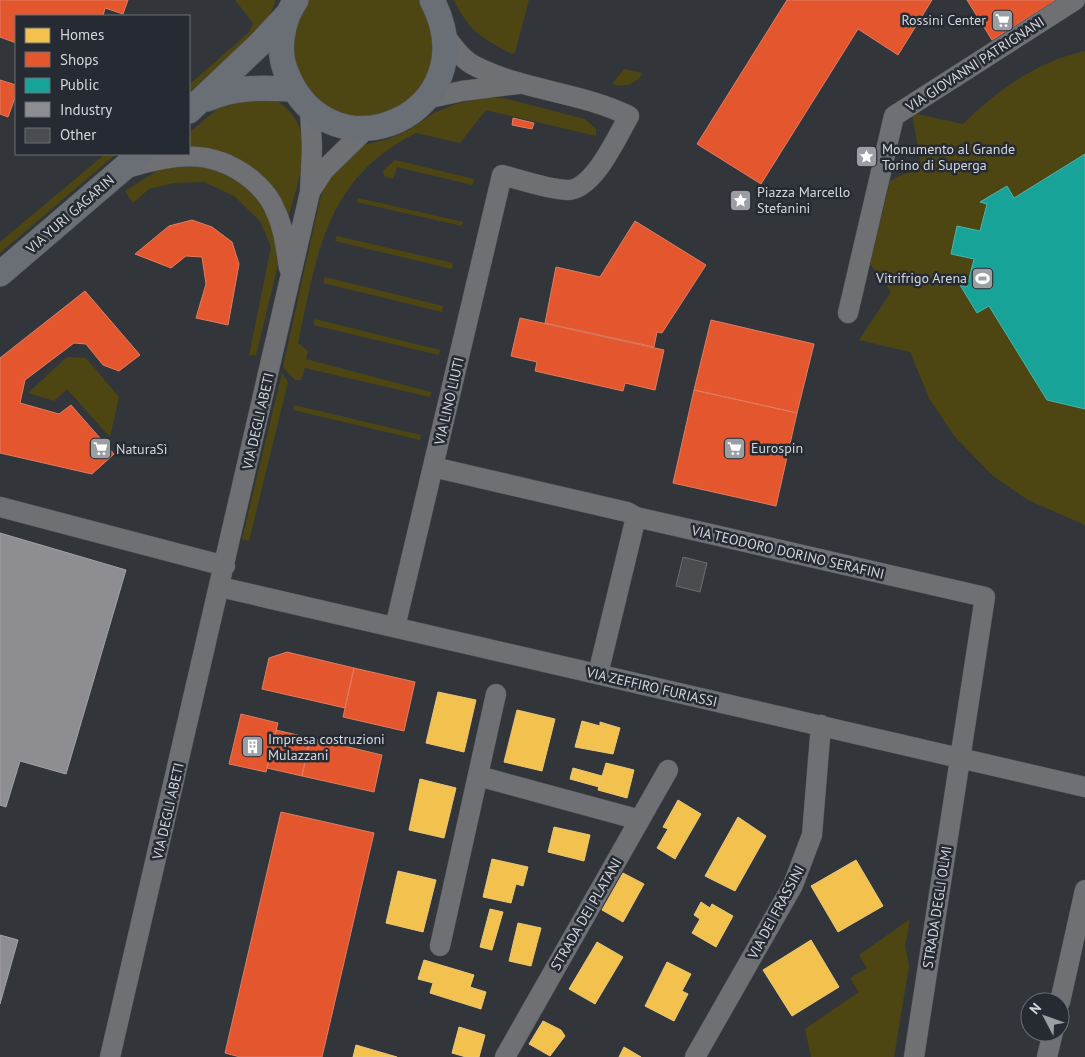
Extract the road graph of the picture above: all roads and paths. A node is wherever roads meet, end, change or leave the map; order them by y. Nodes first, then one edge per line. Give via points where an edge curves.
1 (432, 0) edge
2 (1075, 0) edge
3 (292, 7) edge
4 (445, 36) junction
5 (523, 84) junction
6 (292, 89) junction
7 (426, 99) junction
8 (193, 107) edge
9 (310, 110) junction
10 (366, 129) junction
11 (139, 155) edge
12 (121, 170) junction
13 (310, 192) junction
14 (0, 274) edge
15 (290, 277) junction
16 (848, 313) dead end
17 (433, 467) junction
18 (0, 507) edge
19 (636, 517) junction
20 (225, 566) junction
21 (220, 587) junction
22 (395, 627) junction
23 (598, 674) junction
24 (496, 694) dead end
25 (821, 725) junction
26 (960, 758) junction
27 (668, 770) dead end
28 (478, 776) junction
29 (1085, 787) edge
30 (640, 820) junction
31 (1085, 890) edge
32 (440, 946) dead end
33 (1062, 992) edge
34 (1051, 1042) edge
35 (110, 1057) edge
36 (505, 1057) edge
37 (695, 1057) edge
38 (914, 1057) edge
39 (1047, 1057) edge

1 - 4 main road
2 - 16 street, VIA GIOVANNI PATRIGNANI via 894,116
3 - 6 main road via 281,39 283,65
3 - 8 main road via 260,44
4 - 5 street via 474,66
4 - 7 main road via 445,59 438,80
5 - 7 street
5 - 17 street, VIA LINO LIUTI via 591,100 630,116 595,174 580,188 567,190 502,175
6 - 8 main road via 248,87 226,90
6 - 9 main road
7 - 10 main road via 409,115
9 - 10 main road via 337,124
9 - 13 street, VIA DEGLI ABETI
10 - 13 street, VIA DEGLI ABETI via 324,170
11 - 12 main road, VIA YURI GAGARIN
12 - 14 main road, VIA YURI GAGARIN
12 - 15 street, VIA DEGLI ABETI via 159,158 187,156 214,158 241,172 264,190 276,211 284,236
13 - 15 street, VIA DEGLI ABETI
15 - 20 street, VIA DEGLI ABETI
17 - 19 street, VIA TEODORO DORINO SERAFINI
17 - 22 street, VIA LINO LIUTI
18 - 20 street
19 - 23 street
19 - 26 street, VIA TEODORO DORINO SERAFINI via 985,597
20 - 21 street, VIA DEGLI ABETI
21 - 22 street, VIA ZEFFIRO FURIASSI
21 - 35 street, VIA DEGLI ABETI
22 - 23 street, VIA ZEFFIRO FURIASSI
23 - 25 street, VIA ZEFFIRO FURIASSI
24 - 28 street
25 - 26 street, VIA ZEFFIRO FURIASSI
25 - 37 street, VIA DEI FRASSINI via 812,835 804,861
26 - 29 street, VIA ZEFFIRO FURIASSI
26 - 38 street, STRADA DEGLI OLMI
27 - 30 street, STRADA DEI PLATANI
28 - 30 street
28 - 32 street
30 - 36 street, STRADA DEI PLATANI
31 - 33 street
34 - 39 street

